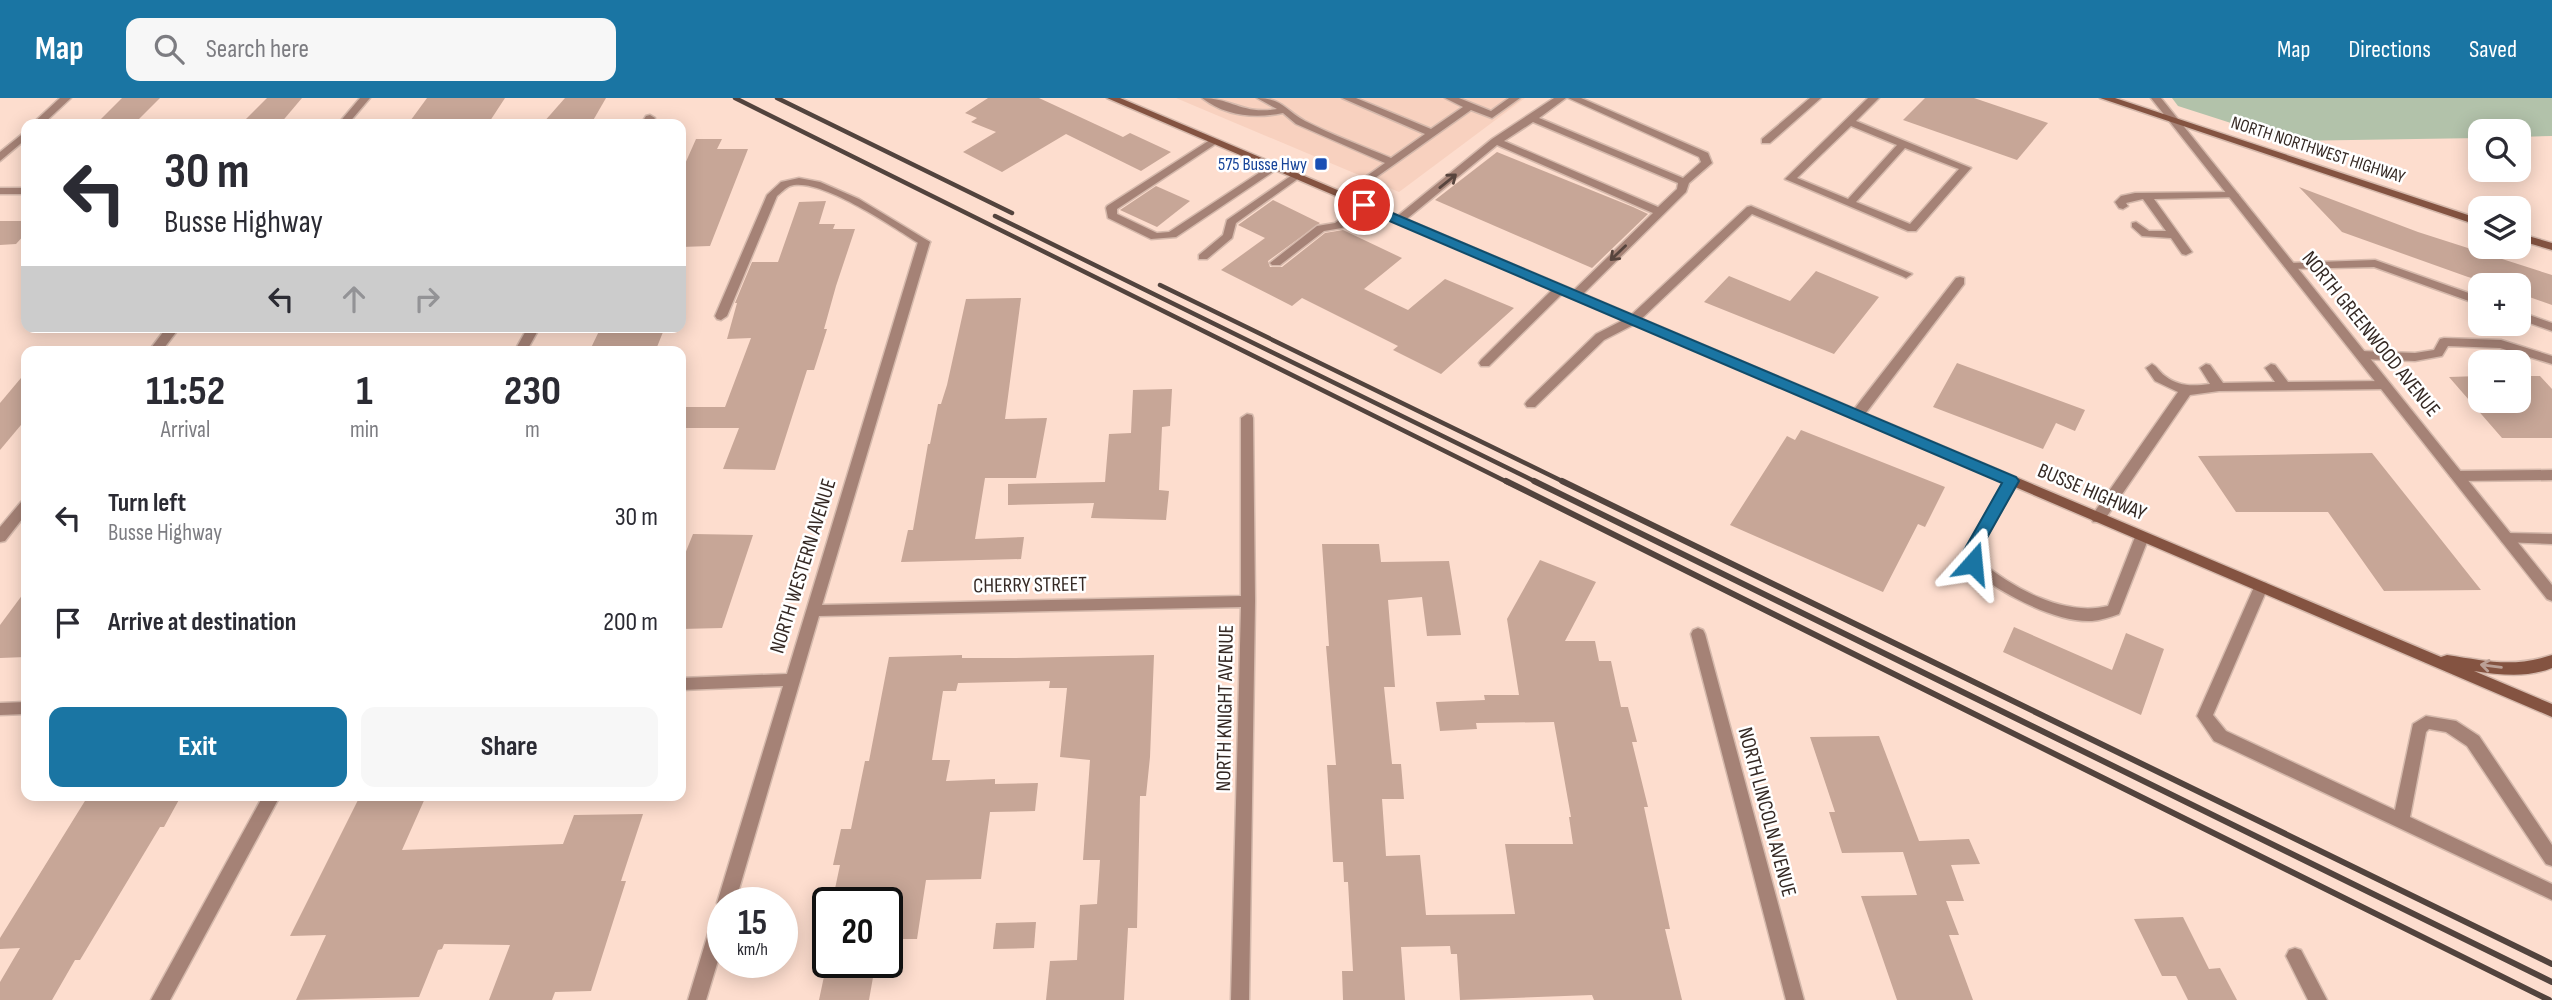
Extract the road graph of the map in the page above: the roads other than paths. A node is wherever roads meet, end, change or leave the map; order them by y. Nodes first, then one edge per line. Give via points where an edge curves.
1 (66, 98) edge
2 (365, 98) edge
3 (1112, 98) edge
4 (1207, 98) edge
5 (1262, 98) edge
6 (1348, 98) edge
7 (1450, 98) edge
8 (1515, 98) edge
9 (1561, 98) edge
10 (1573, 98) edge
11 (1816, 98) edge
12 (1874, 98) edge
13 (2105, 98) edge
14 (2156, 98) edge
15 (1471, 106) junction
16 (1284, 110) junction
17 (1532, 118) junction
18 (43, 119) edge
19 (347, 119) edge
20 (2175, 121) junction
21 (1849, 122) junction
22 (1432, 133) junction
23 (21, 139) edge
24 (1213, 141) junction
25 (1496, 141) junction
26 (1766, 141) dead end
27 (1904, 143) junction
28 (0, 158) edge
29 (1392, 162) junction
30 (1275, 167) junction
31 (1295, 176) junction
32 (1684, 182) junction
33 (0, 191) edge
34 (21, 191) edge
35 (2234, 195) junction
36 (2146, 196) junction
37 (1344, 197) junction
38 (1850, 203) junction
39 (1364, 205) junction
40 (2123, 206) dead end
41 (1660, 212) junction
42 (2468, 219) edge
43 (1399, 220) junction
44 (2136, 225) dead end
45 (2174, 235) junction
46 (2531, 240) edge
47 (2552, 247) edge
48 (2186, 252) dead end
49 (1203, 257) dead end
50 (1276, 263) dead end
51 (2290, 266) junction
52 (1906, 274) dead end
53 (1960, 281) dead end
54 (1560, 289) junction
55 (1575, 295) junction
56 (2468, 297) edge
57 (721, 316) dead end
58 (1633, 320) junction
59 (2531, 320) edge
60 (2552, 327) edge
61 (2361, 355) junction
62 (2552, 360) edge
63 (1485, 363) dead end
64 (2152, 368) dead end
65 (2206, 368) dead end
66 (2271, 368) dead end
67 (2284, 386) junction
68 (2385, 386) junction
69 (2219, 387) junction
70 (2186, 391) junction
71 (1531, 404) dead end
72 (1857, 415) junction
73 (1247, 418) dead end
74 (2552, 475) edge
75 (2457, 476) junction
76 (2011, 481) junction
77 (21, 511) edge
78 (2098, 518) junction
79 (0, 537) edge
80 (2142, 537) junction
81 (2507, 538) junction
82 (2552, 539) edge
83 (2261, 587) junction
84 (2552, 595) edge
85 (1248, 601) junction
86 (813, 611) junction
87 (1698, 634) dead end
88 (2429, 659) junction
89 (2552, 661) edge
90 (792, 680) junction
91 (686, 684) edge
92 (21, 708) edge
93 (0, 709) edge
94 (2552, 711) edge
95 (269, 801) edge
96 (2402, 821) junction
97 (2552, 859) edge
98 (731, 887) edge
99 (2552, 892) edge
100 (2295, 957) dead end
101 (707, 967) edge
102 (160, 1000) edge
103 (697, 1000) edge
104 (1240, 1000) edge
105 (1795, 1000) edge
106 (2318, 1000) edge

1 - 18 street
2 - 19 street
3 - 24 main road, BUSSE HIGHWAY
4 - 16 street via 1248,115
5 - 16 street
6 - 22 street
7 - 15 street
8 - 15 street via 1492,115
9 - 17 street
10 - 32 street via 1704,155 1707,163
11 - 26 street
12 - 21 street
13 - 20 main road, NORTH NORTHWEST HIGHWAY
14 - 20 street, NORTH GREENWOOD AVENUE
15 - 22 street
16 - 29 street via 1300,122
17 - 25 street
17 - 32 street
20 - 35 street, NORTH GREENWOOD AVENUE
20 - 42 main road, NORTH NORTHWEST HIGHWAY
21 - 27 street
21 - 38 street via 1790,179
22 - 29 street
23 - 28 street
24 - 30 main road, BUSSE HIGHWAY
24 - 30 street via 1111,208 1112,216 1155,237 1172,235
25 - 41 street
43 -> 25 street
27 - 38 street
27 - 38 street via 1966,168 1912,229
29 - 37 street
30 - 31 main road, BUSSE HIGHWAY
31 - 37 main road, BUSSE HIGHWAY
31 - 49 street via 1231,222 1228,236
32 - 41 street
33 - 34 street
35 - 36 street
35 - 51 street, NORTH GREENWOOD AVENUE
36 - 40 street via 2125,198 2120,202
36 - 45 street
37 - 39 main road, BUSSE HIGHWAY
39 - 43 main road, BUSSE HIGHWAY
39 - 50 street via 1338,226 1321,228
41 -> 55 street
43 - 54 main road, BUSSE HIGHWAY
44 - 45 street via 2146,234
45 - 48 street
46 - 47 main road
51 - 56 street via 2375,263
51 - 61 street, NORTH GREENWOOD AVENUE
52 - 58 street via 1751,209
53 - 72 street
54 - 55 main road, BUSSE HIGHWAY
54 - 63 street
55 - 58 main road, BUSSE HIGHWAY
57 - 86 street, NORTH WESTERN AVENUE via 772,194 786,184 814,183 834,191 923,242
58 - 71 street via 1600,337
58 - 72 main road, BUSSE HIGHWAY
59 - 60 street
61 - 62 street via 2415,357 2438,352 2445,342 2501,344
61 - 68 street, NORTH GREENWOOD AVENUE
64 - 70 street via 2159,378
65 - 69 street
66 - 67 street
67 - 68 street
67 - 69 street
68 - 75 street, NORTH GREENWOOD AVENUE
69 - 70 street
70 - 78 street
72 - 76 main road, BUSSE HIGHWAY
73 - 85 street, NORTH KNIGHT AVENUE
74 - 75 street
75 - 81 street, NORTH GREENWOOD AVENUE
76 - 78 main road, BUSSE HIGHWAY
76 - 80 street via 1971,552 1973,563 1985,575 2062,611 2092,615 2114,610
77 - 79 street
78 - 80 main road, BUSSE HIGHWAY
80 - 83 main road, BUSSE HIGHWAY
81 - 82 street
81 - 84 street, NORTH GREENWOOD AVENUE
83 - 88 main road, BUSSE HIGHWAY
83 - 96 street via 2205,716 2220,736
85 - 86 street, CHERRY STREET
85 - 104 street, NORTH KNIGHT AVENUE
86 - 90 street, NORTH WESTERN AVENUE
87 - 105 street, NORTH LINCOLN AVENUE
89 -> 88 main road via 2519,670
88 - 94 main road, BUSSE HIGHWAY
90 - 91 street
90 - 98 street, NORTH WESTERN AVENUE
92 - 93 street
95 - 102 street
96 - 97 street via 2419,729 2426,722 2451,726 2473,741
96 - 99 street
100 - 106 street
101 - 103 street

